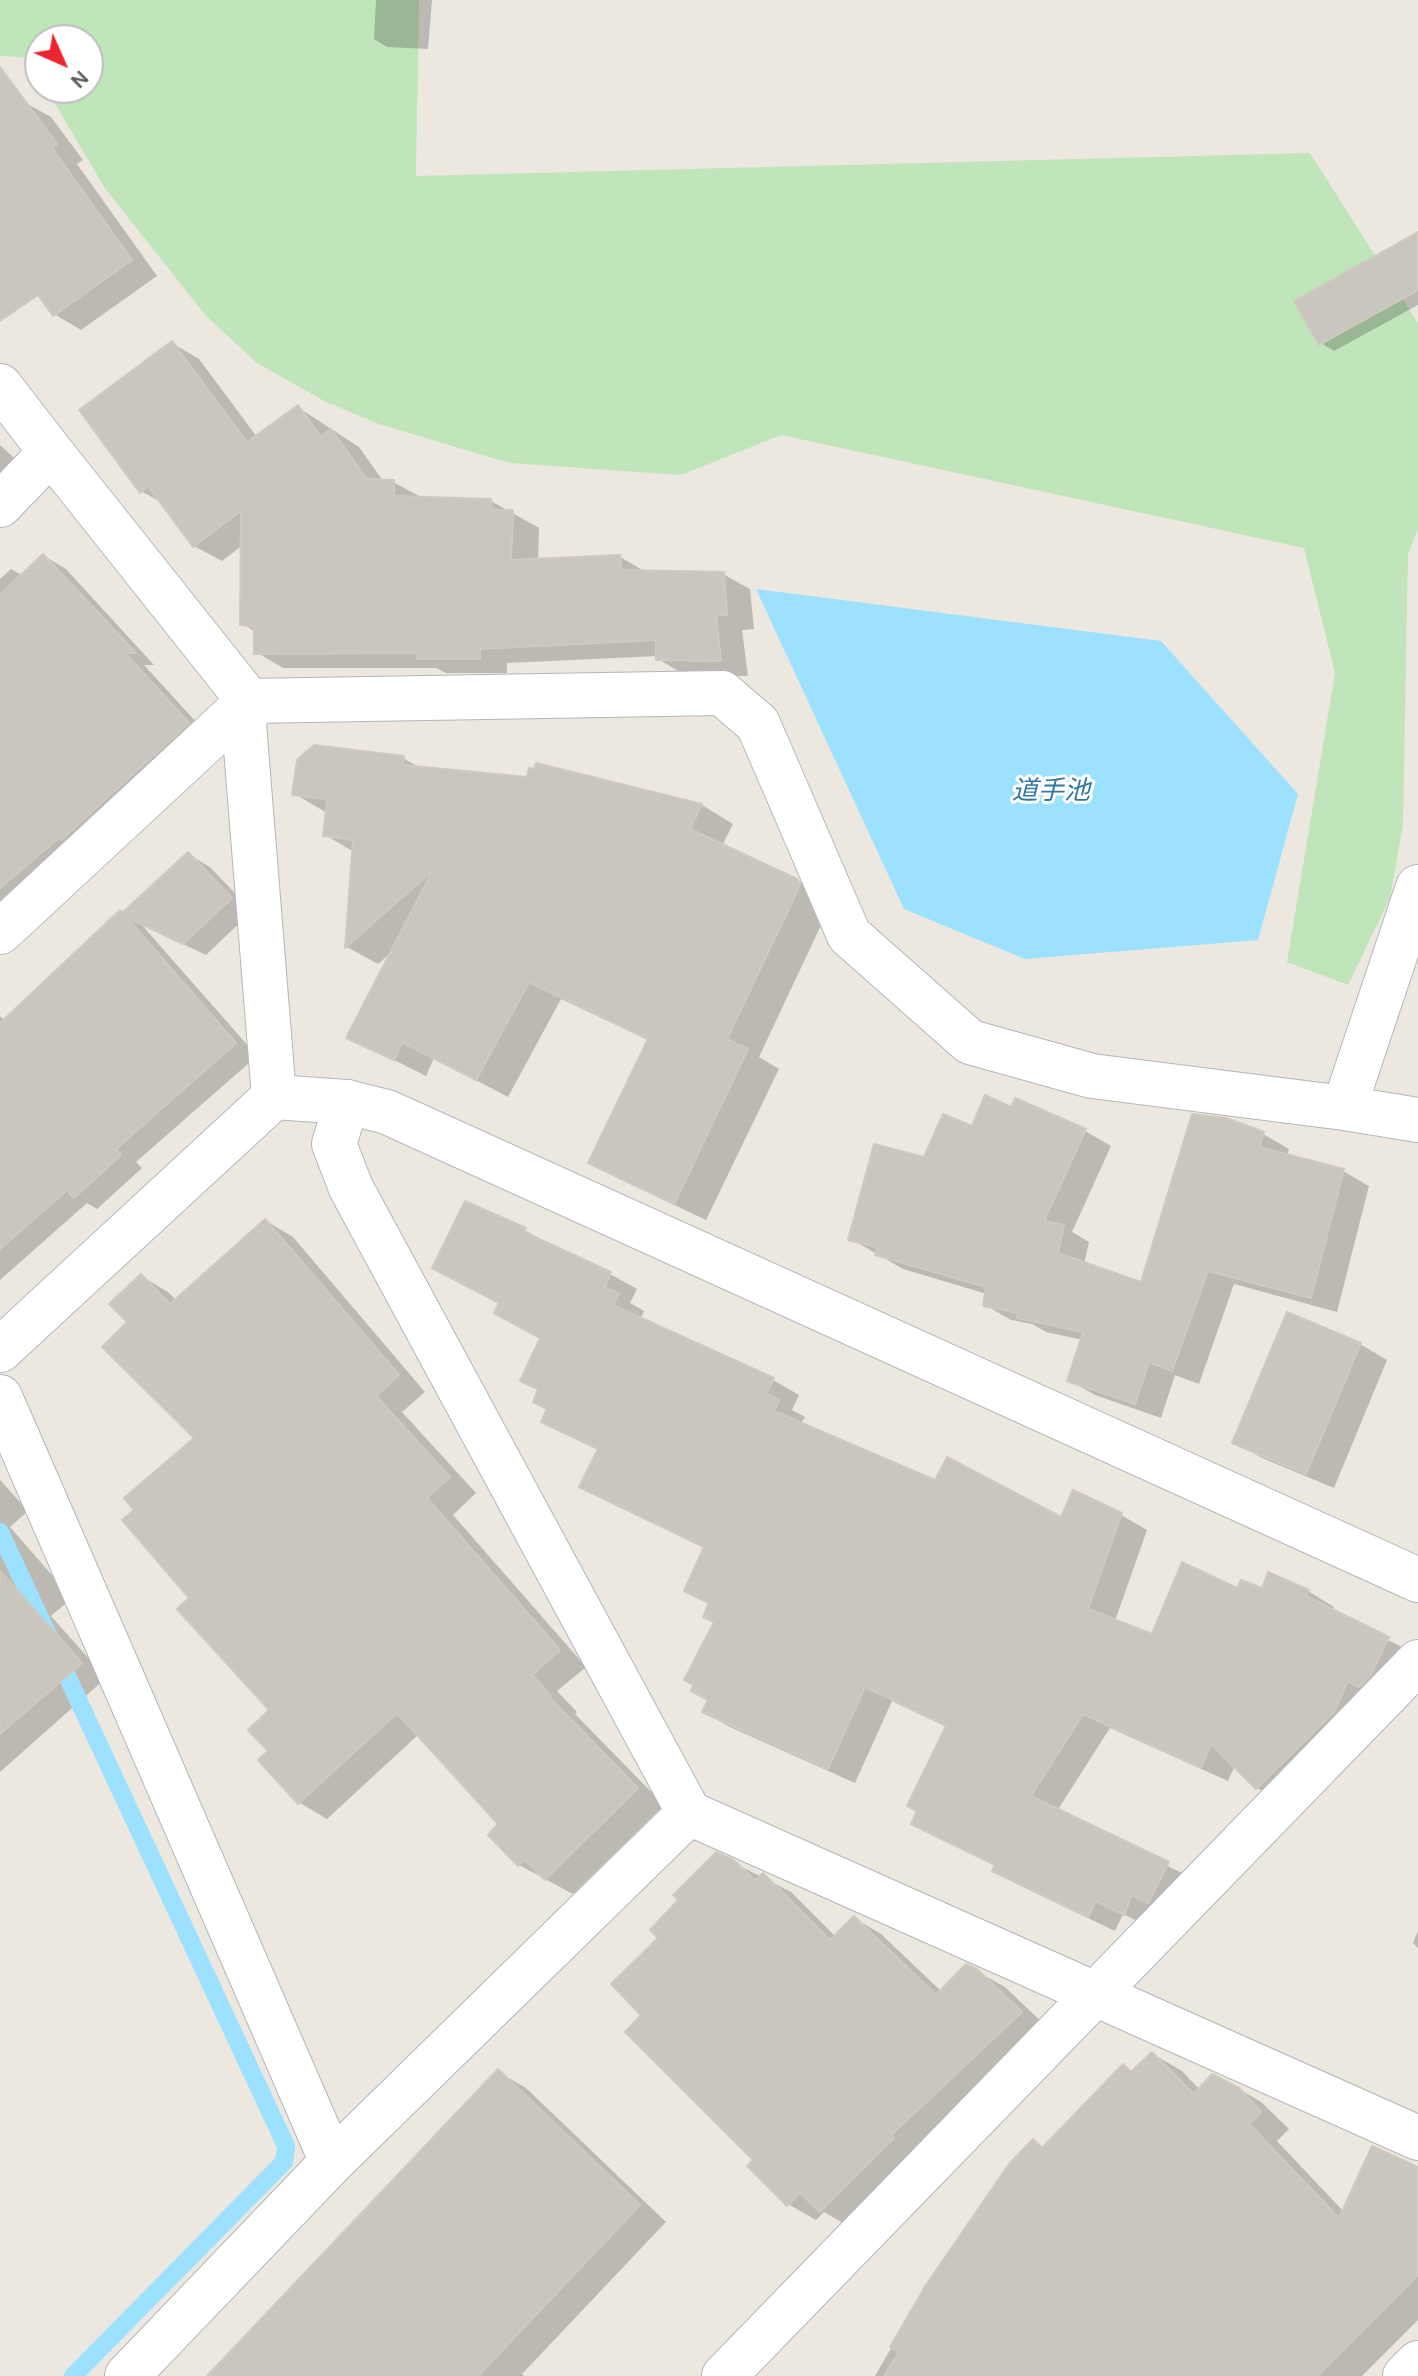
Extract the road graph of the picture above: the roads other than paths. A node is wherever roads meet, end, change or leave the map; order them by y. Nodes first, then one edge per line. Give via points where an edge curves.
1 (0, 386) edge
2 (51, 452) junction
3 (0, 505) edge
4 (249, 701) junction
5 (1418, 887) edge
6 (0, 932) edge
7 (274, 1097) junction
8 (347, 1102) junction
9 (1344, 1108) junction
10 (1418, 1120) edge
11 (0, 1350) edge
12 (0, 1397) edge
13 (1418, 1580) edge
14 (1418, 1662) edge
15 (689, 1813) junction
16 (1096, 1994) junction
17 (1418, 2138) edge
18 (332, 2162) junction
19 (1418, 2363) edge
20 (127, 2376) edge
21 (724, 2376) edge
22 (1405, 2376) edge

1 - 2 street
2 - 3 street
2 - 4 street
4 - 6 street
4 - 7 street via 244,724
4 - 9 street via 722,693 758,724 849,935 970,1042 1092,1076
5 - 9 street
7 - 8 street
7 - 11 street
8 - 13 street via 387,1112
8 - 15 street via 334,1144 351,1188
9 - 10 street
12 - 18 street
14 - 16 street
15 - 16 street
15 - 18 street
16 - 17 street
16 - 21 street
18 - 20 street
19 - 22 street

